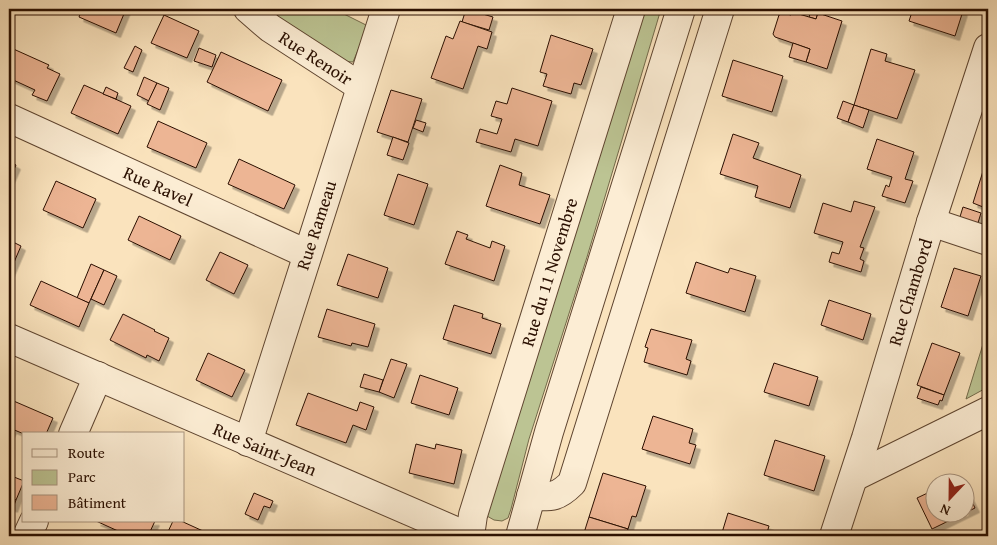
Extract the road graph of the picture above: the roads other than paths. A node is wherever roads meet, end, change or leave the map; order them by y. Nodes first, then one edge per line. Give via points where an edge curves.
1 (248, 9) edge
2 (386, 9) edge
3 (631, 9) edge
4 (681, 9) edge
5 (720, 9) edge
6 (988, 48) edge
7 (361, 87) junction
8 (9, 118) edge
9 (931, 222) junction
10 (988, 240) edge
11 (307, 254) junction
12 (9, 338) edge
13 (98, 376) junction
14 (988, 411) edge
15 (74, 432) edge
16 (248, 442) junction
17 (854, 477) junction
18 (531, 496) junction
19 (34, 522) edge
20 (27, 536) edge
21 (468, 536) edge
22 (520, 536) edge
23 (834, 536) edge

1 - 7 street, Rue Renoir via 270,28
2 - 7 street, Rue Rameau
3 - 21 street, Rue du 11 Novembre
4 - 18 street
5 - 18 street via 572,483 562,493
6 - 9 street, Rue Chambord
7 - 11 street, Rue Rameau
8 - 11 street, Rue Ravel
9 - 10 street
9 - 17 street, Rue Chambord
11 - 16 street, Rue Rameau
12 - 13 street, Rue Saint-Jean
13 - 15 street
13 - 16 street, Rue Saint-Jean
14 - 17 street
16 - 21 street, Rue Saint-Jean
17 - 23 street, Rue Chambord
18 - 22 street
19 - 20 street

